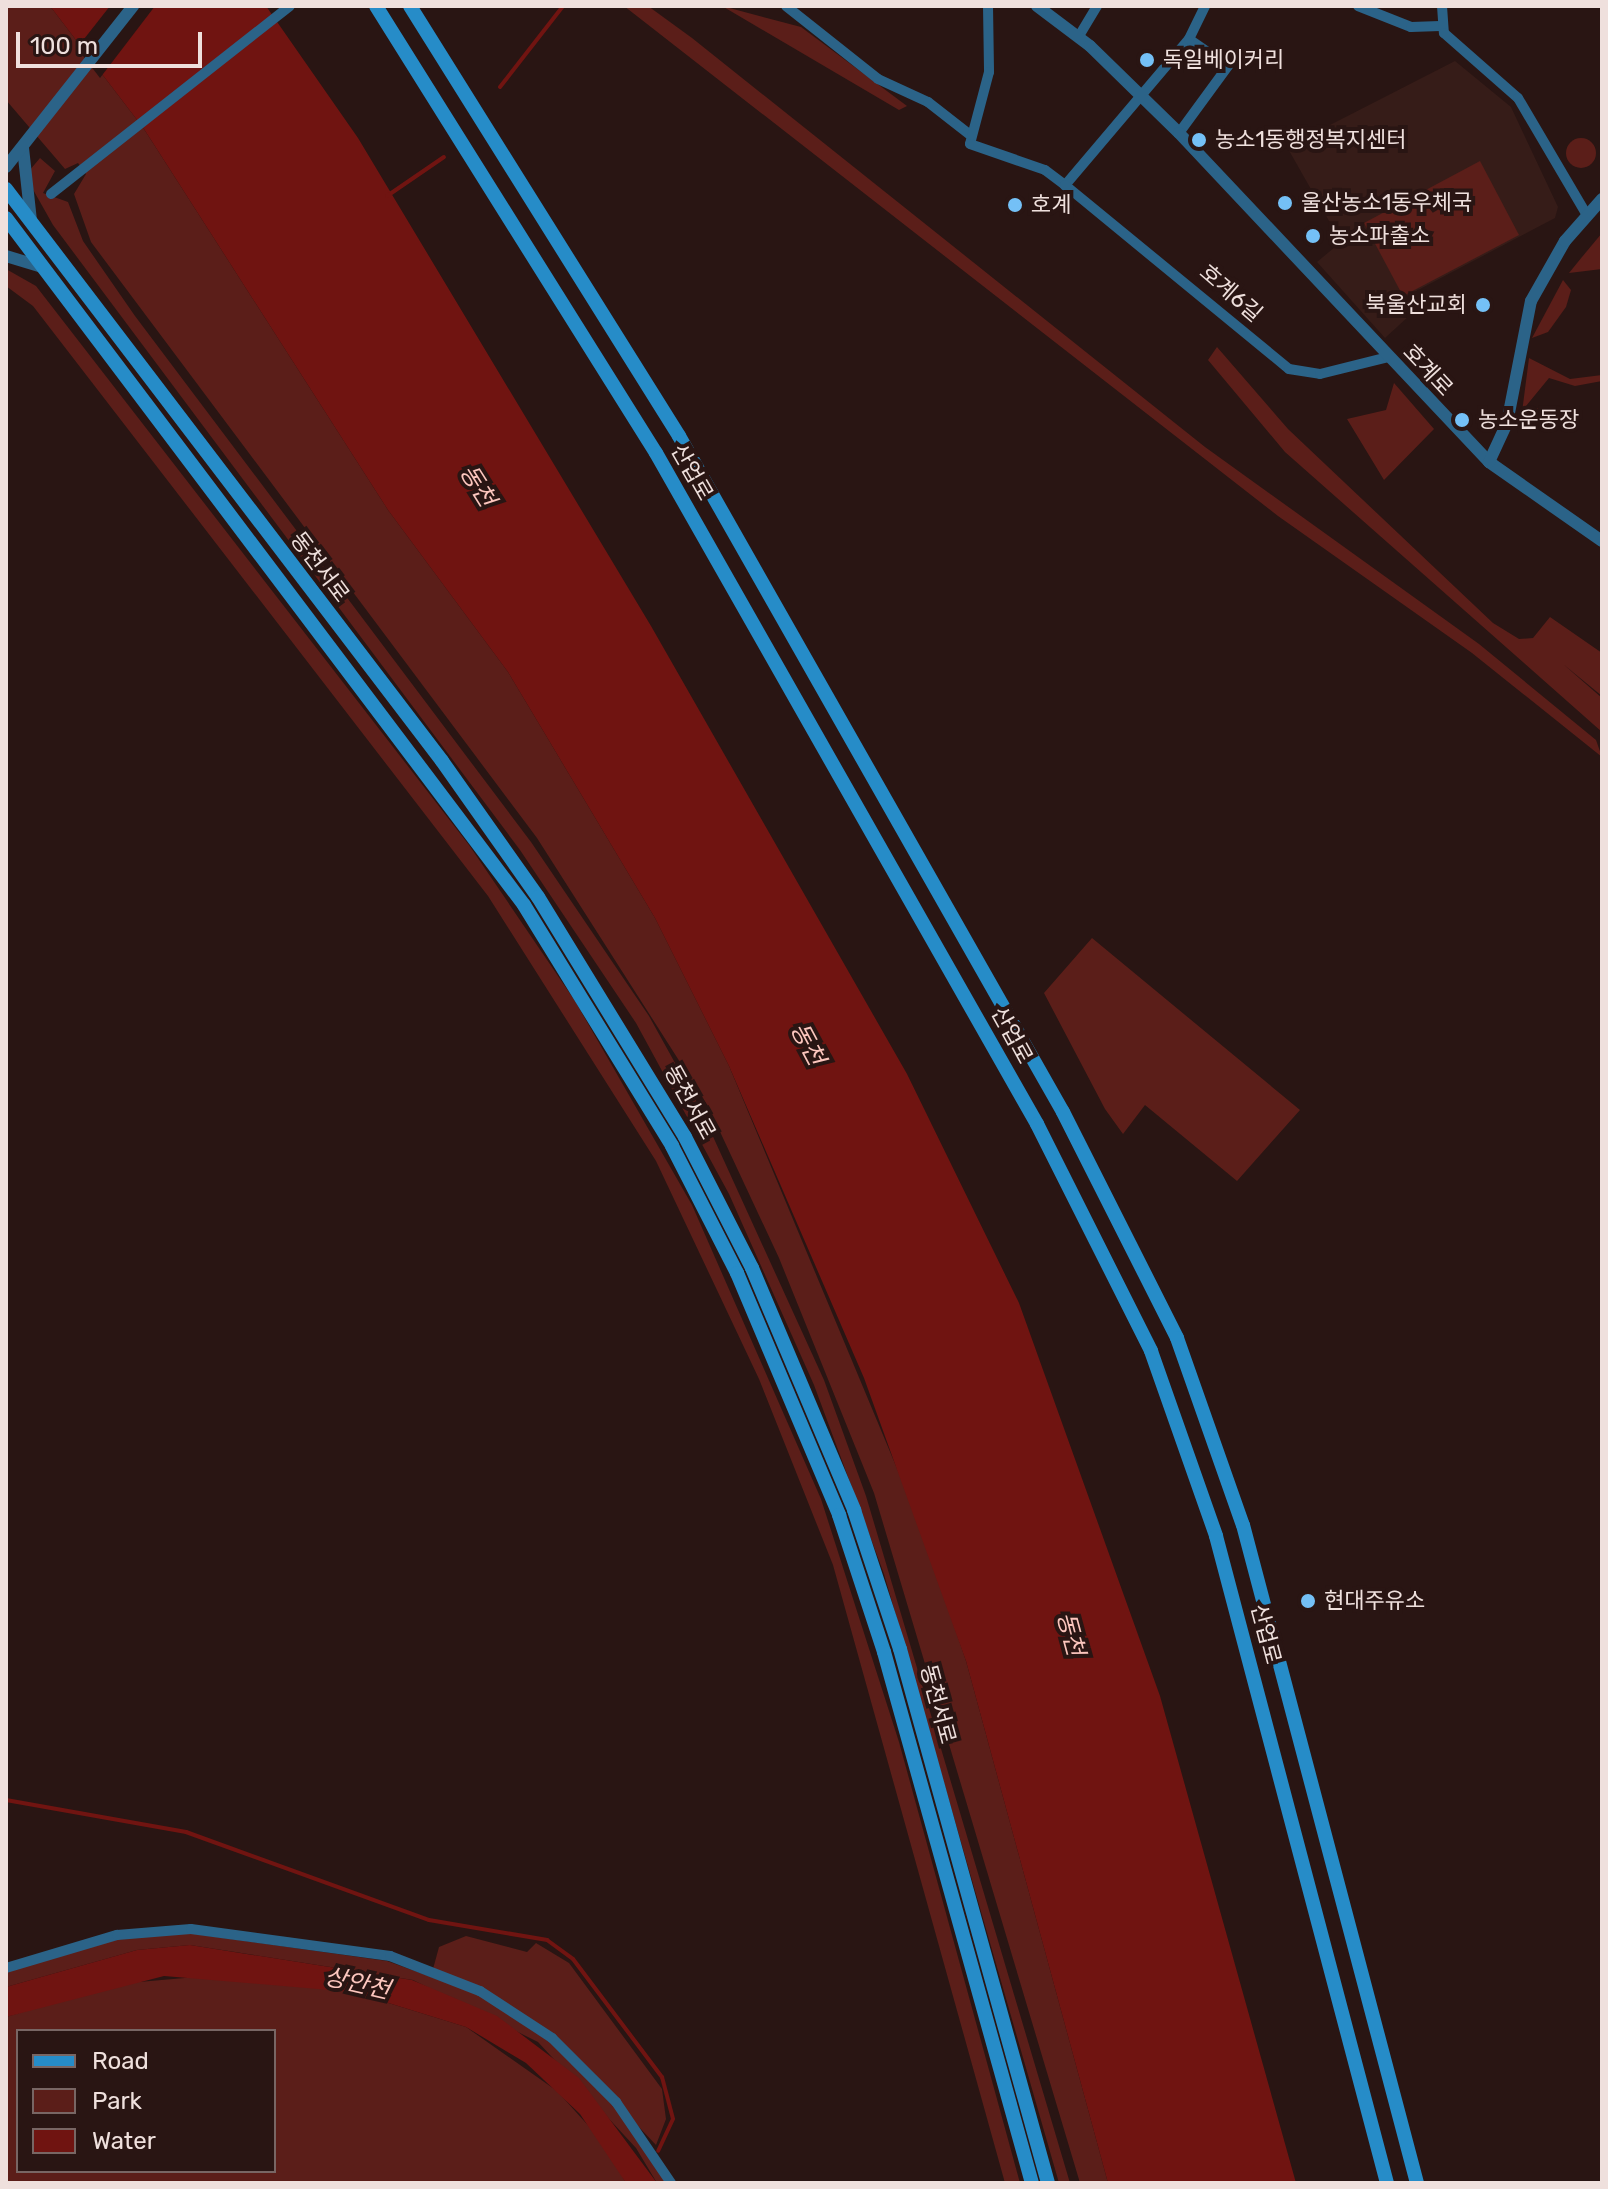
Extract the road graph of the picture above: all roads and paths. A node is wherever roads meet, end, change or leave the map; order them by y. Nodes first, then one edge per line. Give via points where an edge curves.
1 (133, 6) edge
2 (290, 6) edge
3 (376, 6) edge
4 (410, 6) edge
5 (786, 6) edge
6 (988, 6) edge
7 (1037, 6) edge
8 (1097, 6) edge
9 (1205, 6) edge
10 (1358, 6) edge
11 (1442, 6) edge
12 (1440, 26) junction
13 (1079, 36) junction
14 (1189, 39) junction
15 (1140, 94) junction
16 (1179, 133) junction
17 (969, 134) junction
18 (23, 148) junction
19 (6, 151) edge
20 (6, 167) edge
21 (1065, 185) junction
22 (6, 189) edge
23 (51, 194) dead end
24 (1602, 199) edge
25 (1587, 215) junction
26 (6, 218) edge
27 (32, 223) junction
28 (6, 256) edge
29 (42, 267) junction
30 (1388, 357) junction
31 (1489, 462) junction
32 (1602, 541) edge
33 (6, 1968) edge
34 (671, 2183) edge
35 (1032, 2183) edge
36 (1048, 2183) edge
37 (1387, 2183) edge
38 (1417, 2183) edge

1 - 18 street
2 - 23 street
3 - 37 main road, 산업로 via 663,466 1030,1111 1138,1323 1216,1536
4 - 38 main road, 산업로 via 687,449 1056,1099 1177,1338 1243,1525
5 - 17 street, 호계6길 via 878,79 928,102
6 - 17 street via 989,72
7 - 13 street, 호계로
8 - 13 street
9 - 14 street
10 - 12 street via 1411,27
11 - 12 street
12 - 25 street via 1518,98
13 - 15 street, 호계로
14 - 15 street via 1157,85
14 - 16 street via 1228,66
15 - 16 street, 호계로
15 - 21 street
16 - 30 street, 호계로
17 - 21 street, 호계6길 via 975,148 1045,170
18 - 19 street
18 - 20 street
18 - 27 street
21 - 30 street, 호계6길 via 1297,374
22 - 27 main road, 동천서로
24 - 25 street
25 - 31 street via 1531,301 1507,423
26 - 29 main road, 동천서로
27 - 36 main road, 동천서로 via 442,761 538,897 685,1137 752,1268 854,1510 900,1649
28 - 29 street
29 - 35 main road, 동천서로 via 524,905 672,1146 737,1273 839,1515 884,1652
30 - 31 street, 호계로
31 - 32 street, 호계로
33 - 34 street via 117,1935 191,1929 390,1956 480,1991 552,2038 616,2102

